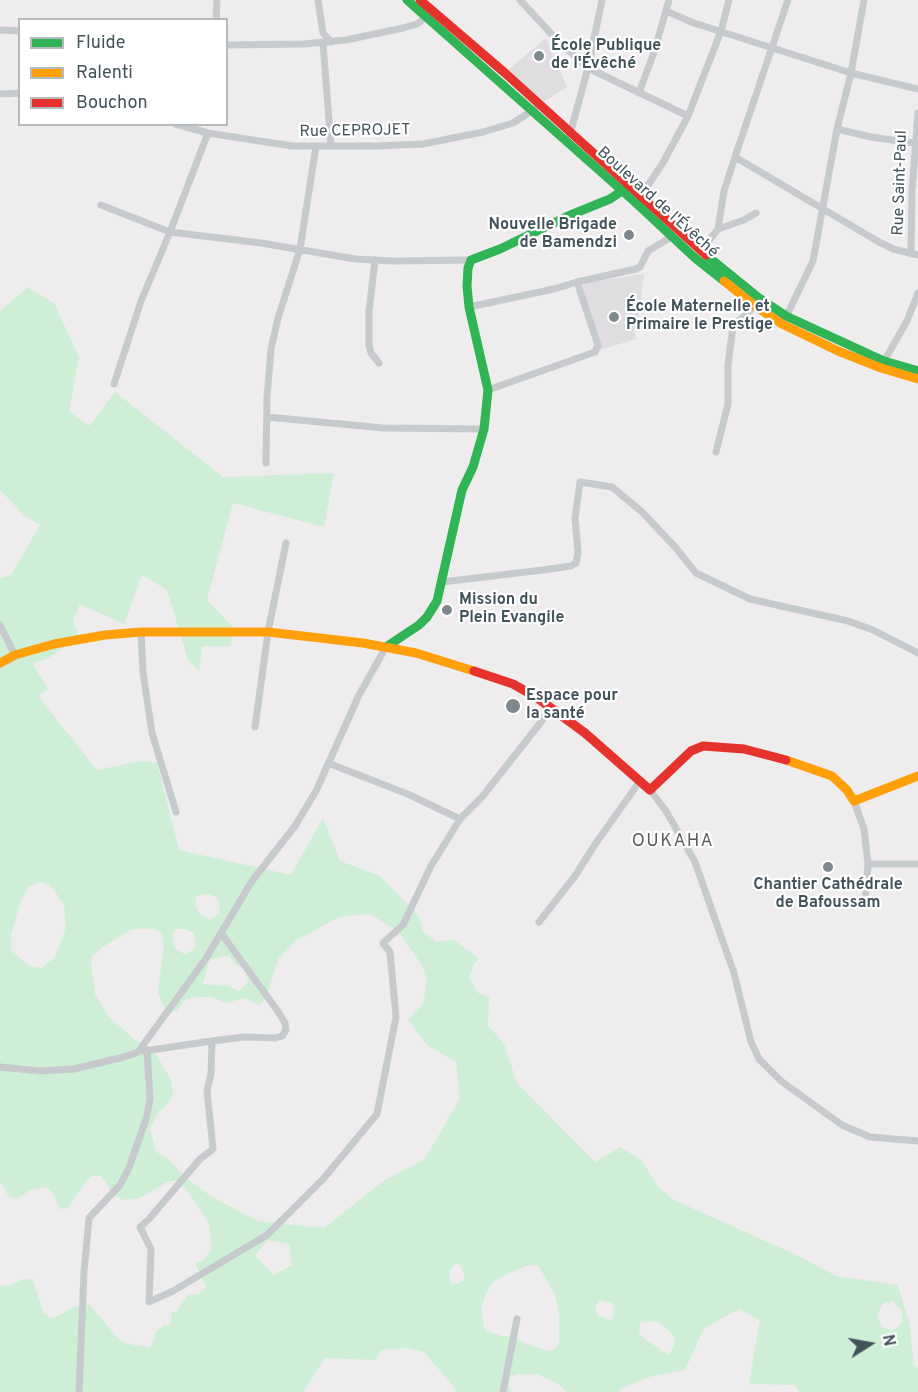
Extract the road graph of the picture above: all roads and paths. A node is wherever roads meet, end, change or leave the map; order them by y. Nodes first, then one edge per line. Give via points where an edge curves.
1 (216, 0) edge
2 (318, 0) edge
3 (406, 0) edge
4 (420, 0) edge
5 (520, 0) edge
6 (602, 0) edge
7 (669, 0) edge
8 (729, 0) edge
9 (788, 0) edge
10 (864, 0) edge
11 (666, 11) junction
12 (426, 17) junction
13 (216, 18) edge
14 (0, 30) edge
15 (18, 31) edge
16 (721, 31) junction
17 (327, 42) junction
18 (228, 45) edge
19 (773, 47) junction
20 (588, 68) junction
21 (851, 73) junction
22 (918, 89) edge
23 (18, 93) edge
24 (639, 93) junction
25 (0, 94) edge
26 (539, 105) junction
27 (532, 113) junction
28 (918, 113) edge
29 (688, 116) junction
30 (182, 126) edge
31 (837, 129) junction
32 (208, 133) junction
33 (570, 134) junction
34 (914, 143) junction
35 (316, 146) junction
36 (331, 146) junction
37 (735, 157) junction
38 (626, 188) junction
39 (639, 200) junction
40 (101, 205) dead end
41 (824, 210) junction
42 (756, 213) dead end
43 (718, 229) junction
44 (170, 232) junction
45 (671, 237) junction
46 (300, 249) junction
47 (915, 254) edge
48 (698, 255) junction
49 (375, 260) junction
50 (471, 260) junction
51 (577, 282) junction
52 (918, 293) edge
53 (755, 306) junction
54 (469, 307) junction
55 (784, 320) junction
56 (379, 363) dead end
57 (882, 364) junction
58 (918, 371) edge
59 (918, 379) edge
60 (114, 384) dead end
61 (488, 390) junction
62 (267, 417) junction
63 (484, 429) junction
64 (716, 452) dead end
65 (266, 463) dead end
66 (286, 543) dead end
67 (442, 582) junction
68 (0, 625) edge
69 (268, 632) junction
70 (141, 633) junction
71 (386, 647) junction
72 (918, 653) edge
73 (15, 655) junction
74 (0, 663) edge
75 (552, 708) junction
76 (255, 727) dead end
77 (328, 764) junction
78 (918, 776) edge
79 (640, 781) junction
80 (650, 790) junction
81 (854, 801) junction
82 (176, 812) dead end
83 (460, 819) junction
84 (868, 864) junction
85 (918, 864) edge
86 (865, 903) dead end
87 (539, 921) dead end
88 (221, 933) junction
89 (212, 1041) junction
90 (147, 1050) junction
91 (138, 1052) junction
92 (0, 1067) edge
93 (918, 1141) edge
94 (517, 1318) dead end
95 (79, 1392) edge
96 (503, 1392) edge

1 - 13 street
2 - 17 street via 322,33
3 - 12 street, Boulevard de l'Évêché
4 - 26 street, Boulevard de l'Évêché
5 - 20 street
6 - 20 street
7 - 11 street
8 - 16 street
9 - 19 street
10 - 21 street
11 - 16 street
11 - 24 street
12 - 17 street via 403,28
12 - 27 street, Boulevard de l'Évêché
14 - 15 street
16 - 19 street
16 - 29 street
17 - 18 street
17 - 36 street
19 - 21 street
19 - 37 street
20 - 24 street
20 - 33 street
21 - 22 street
21 - 31 street
23 - 25 street
24 - 29 street
26 - 27 street
26 - 33 street, Boulevard de l'Évêché
27 - 36 street, Rue CEPROJET via 483,132 423,144
27 - 38 street, Boulevard de l'Évêché
28 - 34 street, Rue Saint-Paul
29 - 39 street
30 - 32 street, Rue CEPROJET
31 - 34 street
31 - 41 street
32 - 35 street, Rue CEPROJET
32 - 44 street
33 - 38 street, Boulevard de l'Évêché
34 - 47 street, Rue Saint-Paul
35 - 36 street, Rue CEPROJET
35 - 46 street
37 - 41 street
37 - 43 street
38 - 39 street, Boulevard de l'Évêché
38 - 50 street via 610,199
39 - 45 street, Boulevard de l'Évêché
39 - 48 street, Boulevard de l'Évêché
40 - 44 street
41 - 47 street via 892,249
41 - 55 street via 813,261
42 - 43 street
43 - 48 street
44 - 46 street
44 - 60 street via 141,301
45 - 48 street, Boulevard de l'Évêché
45 - 51 street via 648,251 636,269
46 - 49 street
46 - 62 street via 271,349
48 - 53 street, Boulevard de l'Évêché
48 - 55 street, Boulevard de l'Évêché
49 - 50 street
49 - 56 street via 369,345
50 - 54 street
51 - 54 street
51 - 61 street via 597,349
52 - 57 street
53 - 55 street, Boulevard de l'Évêché
53 - 64 street via 733,326 728,404
54 - 61 street
55 - 57 street, Boulevard de l'Évêché via 838,351
57 - 58 street, Boulevard de l'Évêché
57 - 59 street, Boulevard de l'Évêché
61 - 63 street
62 - 63 street via 383,428
62 - 65 street
63 - 67 street via 462,490
66 - 69 street
67 - 71 street via 427,617
67 - 72 street via 576,563 575,518 580,482 612,487 649,519 696,573 750,599 864,627
68 - 73 street
69 - 70 street
69 - 71 street
69 - 76 street
70 - 73 street via 105,635
70 - 82 street via 152,733
71 - 75 street via 513,684
71 - 77 street
73 - 74 street
75 - 79 street
75 - 83 street
77 - 83 street
77 - 88 street via 296,826 252,881
78 - 81 street
79 - 80 street
79 - 87 street
80 - 81 street via 691,751 719,746 802,764 832,776
80 - 93 street via 695,862 759,1059 795,1092 842,1125 870,1137
81 - 84 street via 864,829
83 - 89 street via 431,866 403,925 383,943 390,952 396,1017 377,1114 324,1178 267,1235 148,1302 151,1249 140,1227 213,1149 207,1091
84 - 85 street
84 - 86 street
88 - 89 street via 277,1010 286,1030 275,1038
88 - 91 street
89 - 90 street
90 - 91 street
90 - 95 street via 147,1116 120,1185 89,1218
91 - 92 street via 74,1069
94 - 96 street

